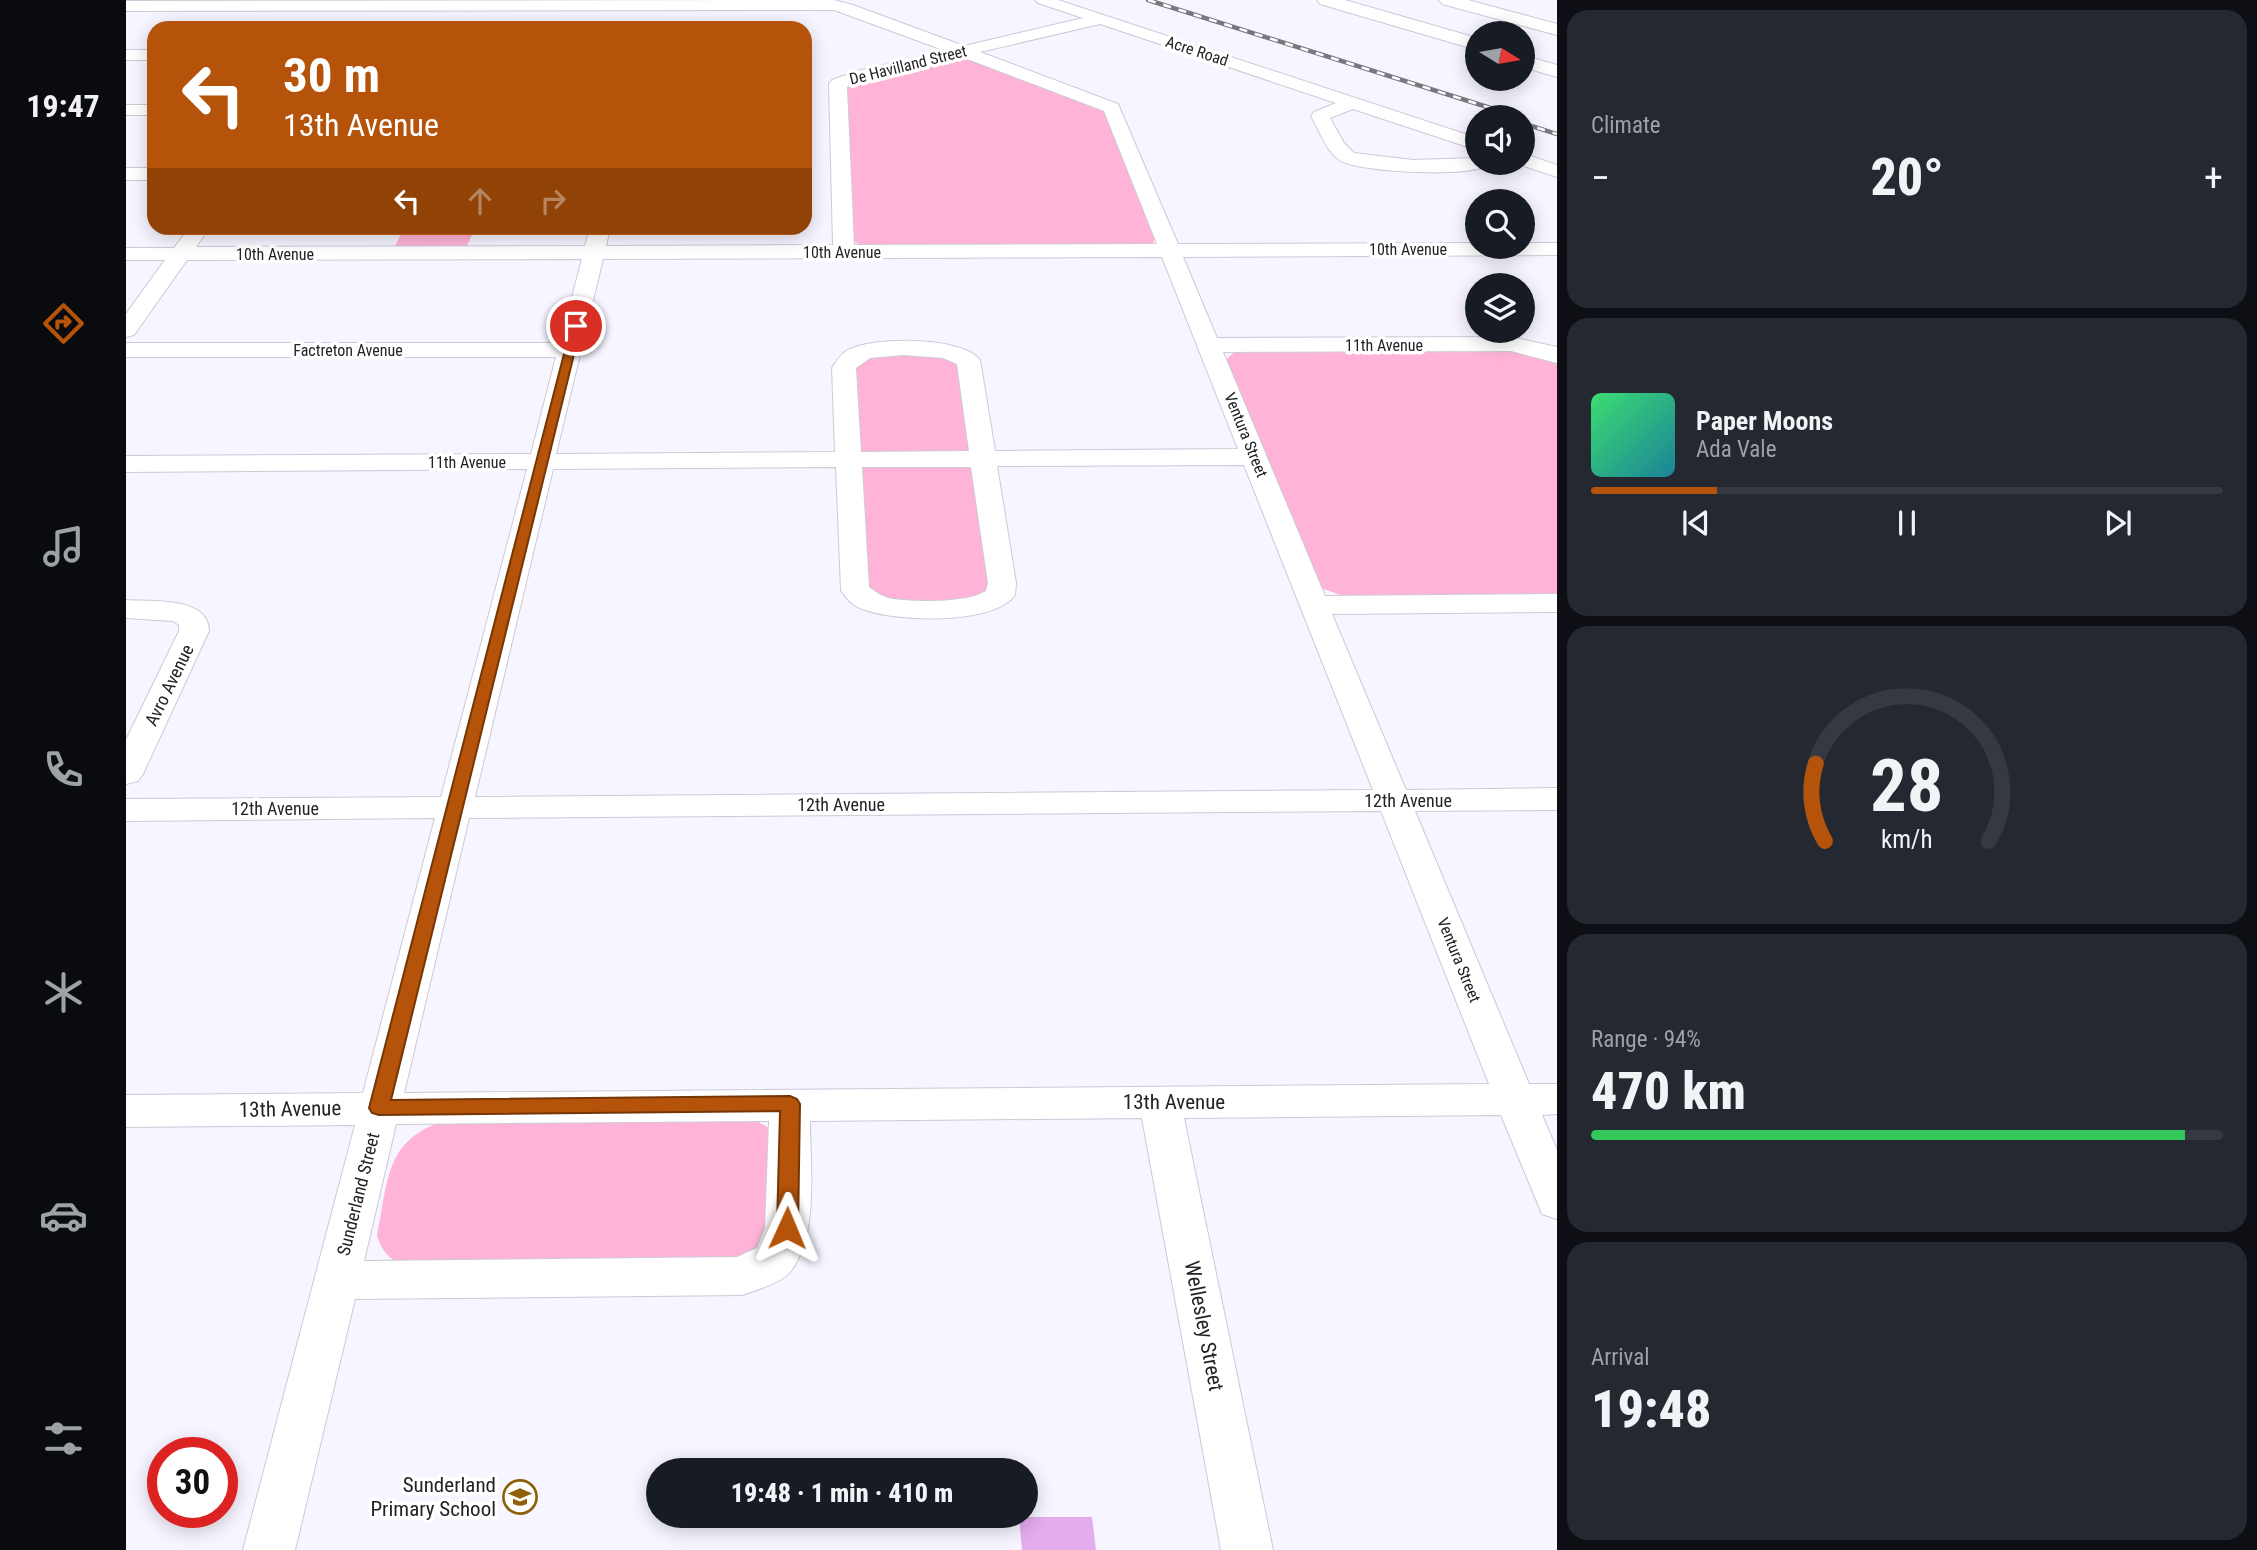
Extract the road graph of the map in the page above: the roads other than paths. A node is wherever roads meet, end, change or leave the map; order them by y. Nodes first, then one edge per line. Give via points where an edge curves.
1 (1043, 0) edge
2 (1326, 0) edge
3 (1389, 0) edge
4 (1448, 0) edge
5 (1488, 0) edge
6 (360, 3) edge
7 (126, 6) edge
8 (249, 6) junction
9 (656, 7) edge
10 (1557, 17) edge
11 (1101, 19) junction
12 (236, 21) dead end
13 (1465, 21) edge
14 (1557, 30) edge
15 (1465, 41) edge
16 (1535, 41) edge
17 (1557, 47) edge
18 (965, 52) junction
19 (126, 55) edge
20 (147, 55) edge
21 (1535, 63) edge
22 (1557, 69) edge
23 (1352, 103) junction
24 (126, 110) edge
25 (147, 110) edge
26 (1465, 140) edge
27 (1465, 163) edge
28 (1535, 163) edge
29 (1557, 171) edge
30 (126, 174) edge
31 (147, 174) edge
32 (194, 235) edge
33 (597, 240) edge
34 (1557, 249) edge
35 (1172, 250) junction
36 (844, 252) junction
37 (126, 254) edge
38 (180, 254) junction
39 (126, 330) edge
40 (1210, 345) junction
41 (126, 350) edge
42 (570, 350) junction
43 (1557, 356) edge
44 (1255, 457) junction
45 (850, 460) junction
46 (984, 460) junction
47 (542, 461) junction
48 (126, 464) edge
49 (1557, 603) edge
50 (1315, 605) junction
51 (126, 609) edge
52 (126, 774) edge
53 (1557, 799) edge
54 (1394, 800) junction
55 (455, 807) junction
56 (126, 810) edge
57 (1515, 1099) junction
58 (1557, 1099) edge
59 (1160, 1102) junction
60 (790, 1104) junction
61 (379, 1108) junction
62 (126, 1111) edge
63 (1557, 1202) edge
64 (336, 1280) junction
65 (269, 1550) edge
66 (1247, 1550) edge

1 - 11 street, Acre Road
2 - 15 highway
3 - 13 highway
4 - 14 highway
5 - 10 highway
6 - 8 street, Ventura Street
6 - 9 street, Ventura Street
7 - 8 street, Ventura Street
8 - 12 street
9 - 18 street, Ventura Street via 834,5
11 - 18 street, De Havilland Street
11 - 23 street, Acre Road
16 - 17 highway
18 - 35 street, Ventura Street via 1115,111
18 - 36 street, De Havilland Street via 838,85
19 - 20 street
21 - 22 highway
23 - 26 street, Acre Road
23 - 27 street via 1320,116 1345,156 1380,164
24 - 25 street
28 - 29 street
30 - 31 street
32 - 38 street
33 - 36 street, 10th Avenue
33 - 38 street, 10th Avenue
33 - 42 street, Sunderland Street
34 - 35 street, 10th Avenue
35 - 36 street, 10th Avenue
35 - 40 street, Ventura Street
37 - 38 street, 10th Avenue
38 - 39 street
40 - 43 street, 11th Avenue via 1511,344
40 - 44 street, Ventura Street
41 - 42 street, Factreton Avenue
42 - 47 street, Sunderland Street
44 - 46 street, 11th Avenue
44 - 50 street, Ventura Street
45 - 46 street, 11th Avenue
45 - 46 street via 845,363 864,352 904,348 947,351 968,360
45 - 46 street via 855,590 878,605 920,608 986,604 1000,594
45 - 47 street, 11th Avenue
47 - 48 street, 11th Avenue
47 - 55 street, Sunderland Street
49 - 50 street
50 - 54 street, Ventura Street
51 - 52 street, Avro Avenue via 180,613 194,621 194,631
53 - 54 street, 12th Avenue
54 - 55 street, 12th Avenue
54 - 57 street, Ventura Street
55 - 56 street, 12th Avenue
55 - 61 street, Sunderland Street
57 - 58 street, 13th Avenue
57 - 59 street, 13th Avenue
57 - 63 street, Ventura Street
59 - 60 street, 13th Avenue
59 - 66 street, Wellesley Street
60 - 61 street, 13th Avenue
60 - 64 street via 787,1228 774,1260 742,1276
61 - 62 street, 13th Avenue
61 - 64 street, Sunderland Street
64 - 65 street, Sunderland Street

